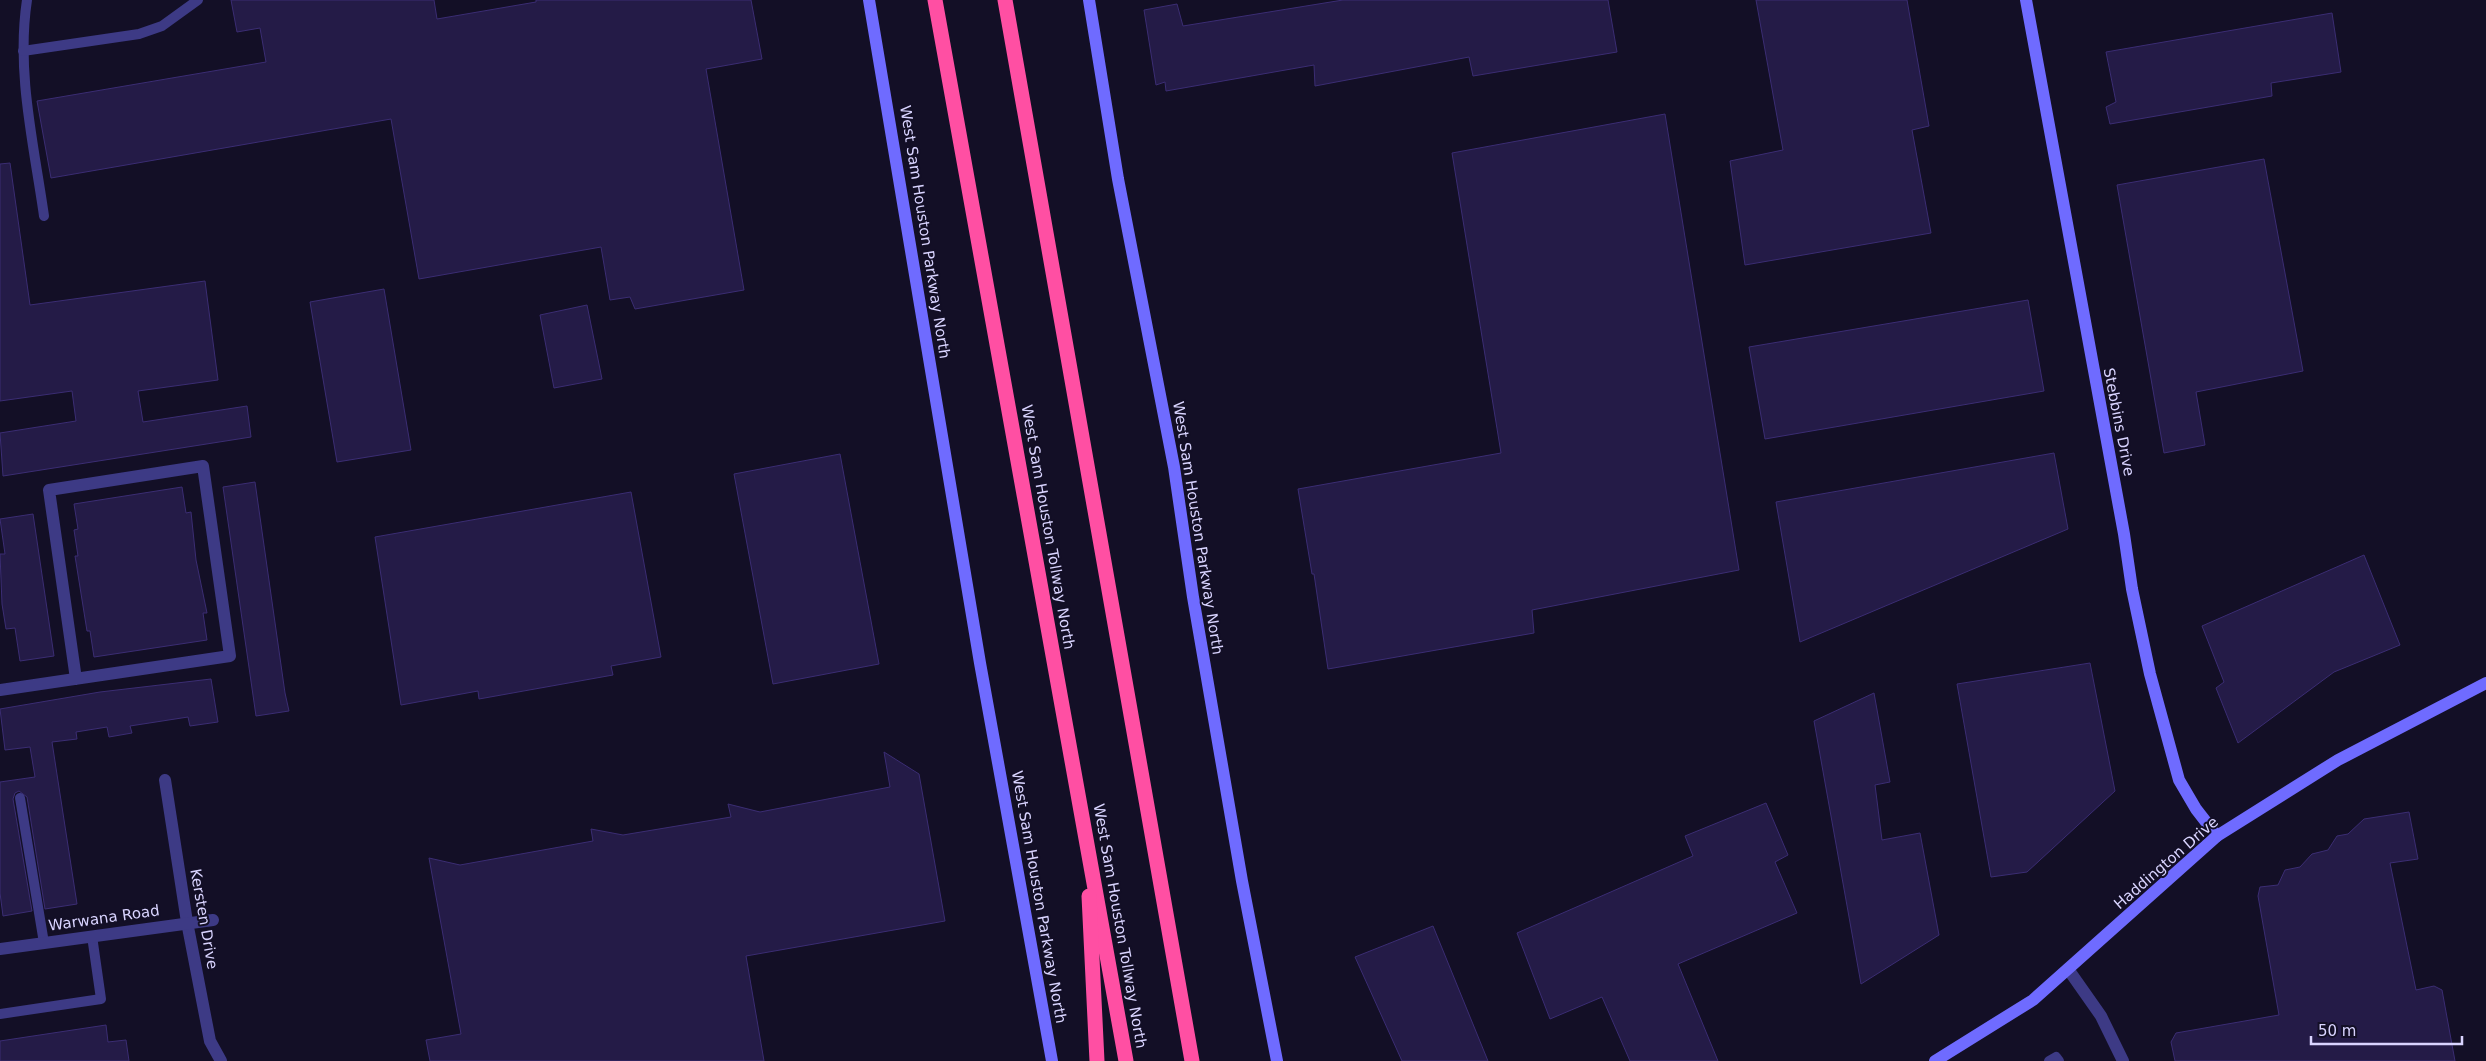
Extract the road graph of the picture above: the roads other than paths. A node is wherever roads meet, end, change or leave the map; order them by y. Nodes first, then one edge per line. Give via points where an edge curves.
1 (27, 0) edge
2 (198, 0) edge
3 (869, 0) edge
4 (935, 0) edge
5 (1005, 0) edge
6 (1089, 0) edge
7 (2026, 0) edge
8 (23, 51) junction
9 (44, 216) dead end
10 (76, 679) junction
11 (2486, 683) edge
12 (0, 690) edge
13 (165, 780) dead end
14 (20, 798) dead end
15 (2217, 836) junction
16 (1087, 842) junction
17 (213, 920) dead end
18 (187, 922) junction
19 (92, 936) junction
20 (44, 943) junction
21 (0, 949) edge
22 (2068, 969) junction
23 (0, 1014) edge
24 (221, 1061) edge
25 (1052, 1061) edge
26 (1097, 1061) edge
27 (1126, 1061) edge
28 (1192, 1061) edge
29 (1277, 1061) edge
30 (1935, 1061) edge
31 (2049, 1061) edge
32 (2059, 1061) edge
33 (2123, 1061) edge

1 - 8 lane
2 - 8 lane via 162,26 138,34
3 - 25 main road, West Sam Houston Parkway North via 980,663
4 - 16 highway, West Sam Houston Tollway North
5 - 28 highway
6 - 29 main road, West Sam Houston Parkway North via 1116,170 1174,467 1242,881
7 - 15 main road, Stebbins Drive via 2150,674 2179,780
8 - 9 lane
10 - 10 street via 230,656 203,466 49,490
10 - 12 street
11 - 15 main road, Haddington Drive via 2338,760
13 - 18 street, Kersten Drive
14 - 20 lane
15 - 22 main road, Haddington Drive
16 - 26 highway
16 - 27 highway, West Sam Houston Tollway North
17 - 18 street, Warwana Road
18 - 19 street, Warwana Road
18 - 24 street, Kersten Drive via 210,1041
19 - 20 street, Warwana Road
19 - 23 lane via 101,999
20 - 21 street, Warwana Road
22 - 30 main road, Haddington Drive via 2033,1000
22 - 33 street via 2101,1016
31 - 32 lane via 2056,1057

